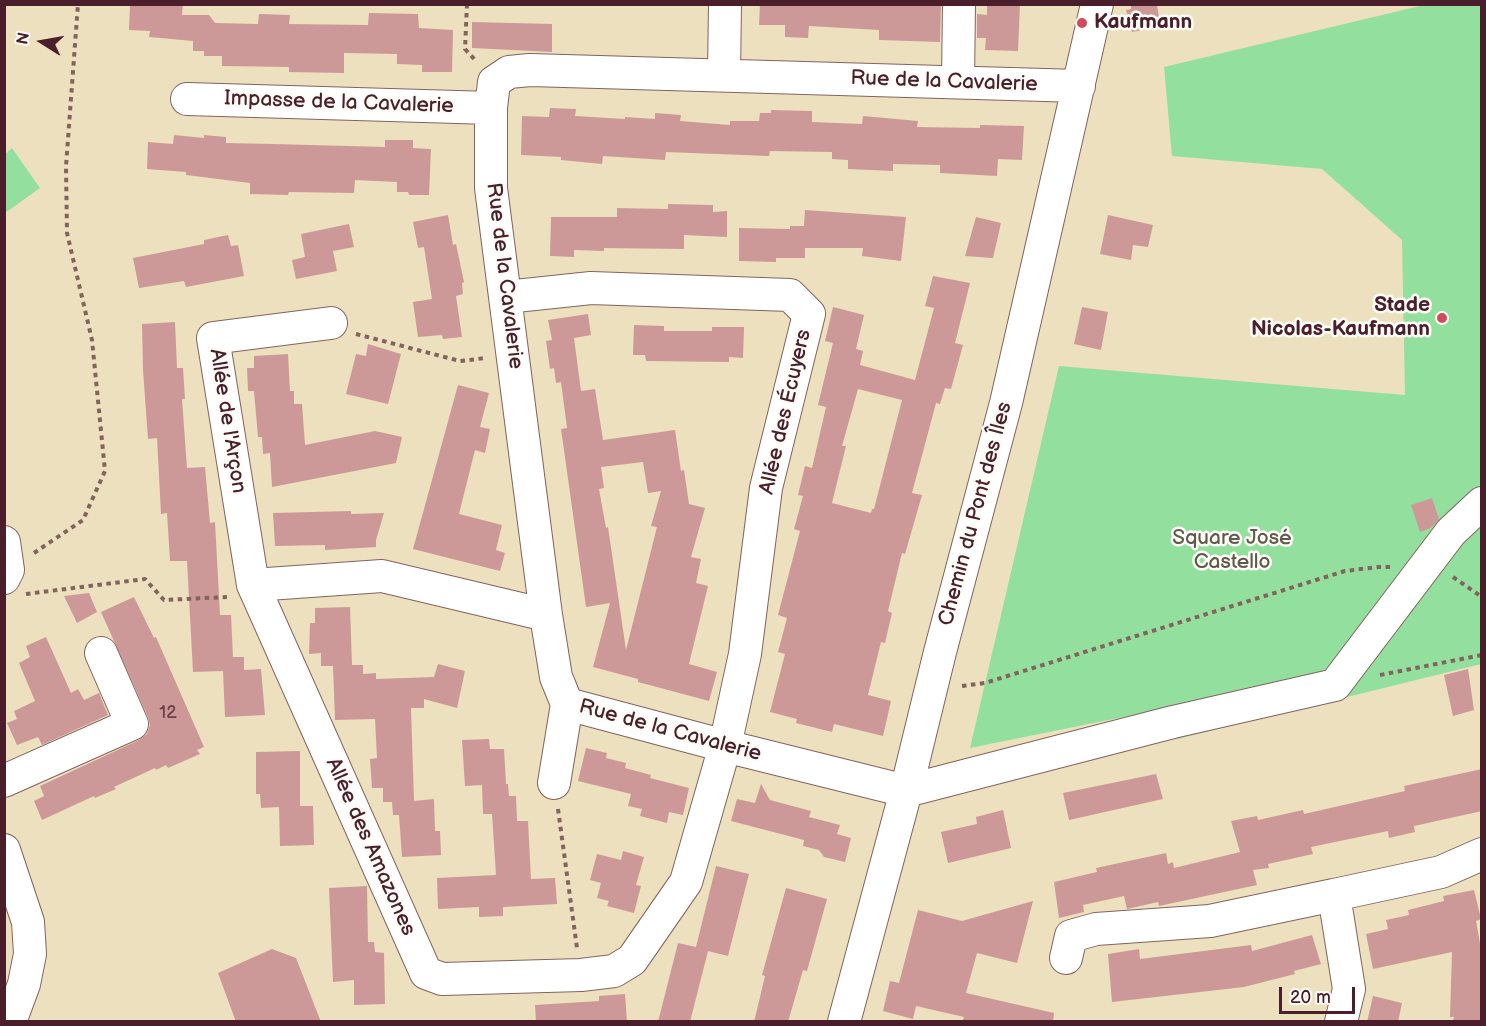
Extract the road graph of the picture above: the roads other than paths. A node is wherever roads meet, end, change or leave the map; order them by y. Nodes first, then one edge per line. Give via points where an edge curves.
1 (725, 4) edge
2 (959, 4) edge
3 (1097, 4) edge
4 (724, 75) junction
5 (958, 82) junction
6 (1080, 86) junction
7 (493, 95) junction
8 (187, 99) dead end
9 (506, 297) junction
10 (331, 323) road end
11 (1482, 503) edge
12 (256, 590) junction
13 (546, 615) junction
14 (101, 653) dead end
15 (567, 704) junction
16 (725, 746) junction
17 (4, 781) edge
18 (554, 783) road end
19 (906, 791) junction
20 (4, 850) edge
21 (1482, 854) edge
22 (1334, 895) junction
23 (1066, 958) dead end
24 (10, 1022) edge
25 (844, 1022) edge
26 (1341, 1022) edge

1 - 4 street
2 - 5 street
3 - 6 street, Chemin du Pont des Îles
4 - 5 street, Rue de la Cavalerie
4 - 7 street, Rue de la Cavalerie via 530,70 509,72
5 - 6 street, Rue de la Cavalerie
6 - 19 street, Chemin du Pont des Îles via 1006,403
7 - 8 street, Impasse de la Cavalerie
7 - 9 street, Rue de la Cavalerie via 491,188
9 - 13 street, Rue de la Cavalerie
9 - 16 street, Allée des Écuyers via 591,288 790,295 809,314 766,488 745,654
10 - 12 street, Allée de l'Arçon via 213,338
11 - 19 street via 1451,532 1335,685
12 - 13 street via 382,576
12 - 16 street, Allée des Amazones via 426,973 442,979 581,975 614,971 632,960 686,882
13 - 15 street, Rue de la Cavalerie via 556,677
14 - 17 street via 132,724
15 - 16 street, Rue de la Cavalerie
15 - 18 street
16 - 19 street, Rue de la Cavalerie
19 - 25 street, Chemin du Pont des Îles
20 - 24 street via 28,922 30,954
21 - 22 street via 1441,872
22 - 23 street via 1209,921 1096,929 1071,936
22 - 26 street via 1349,989

